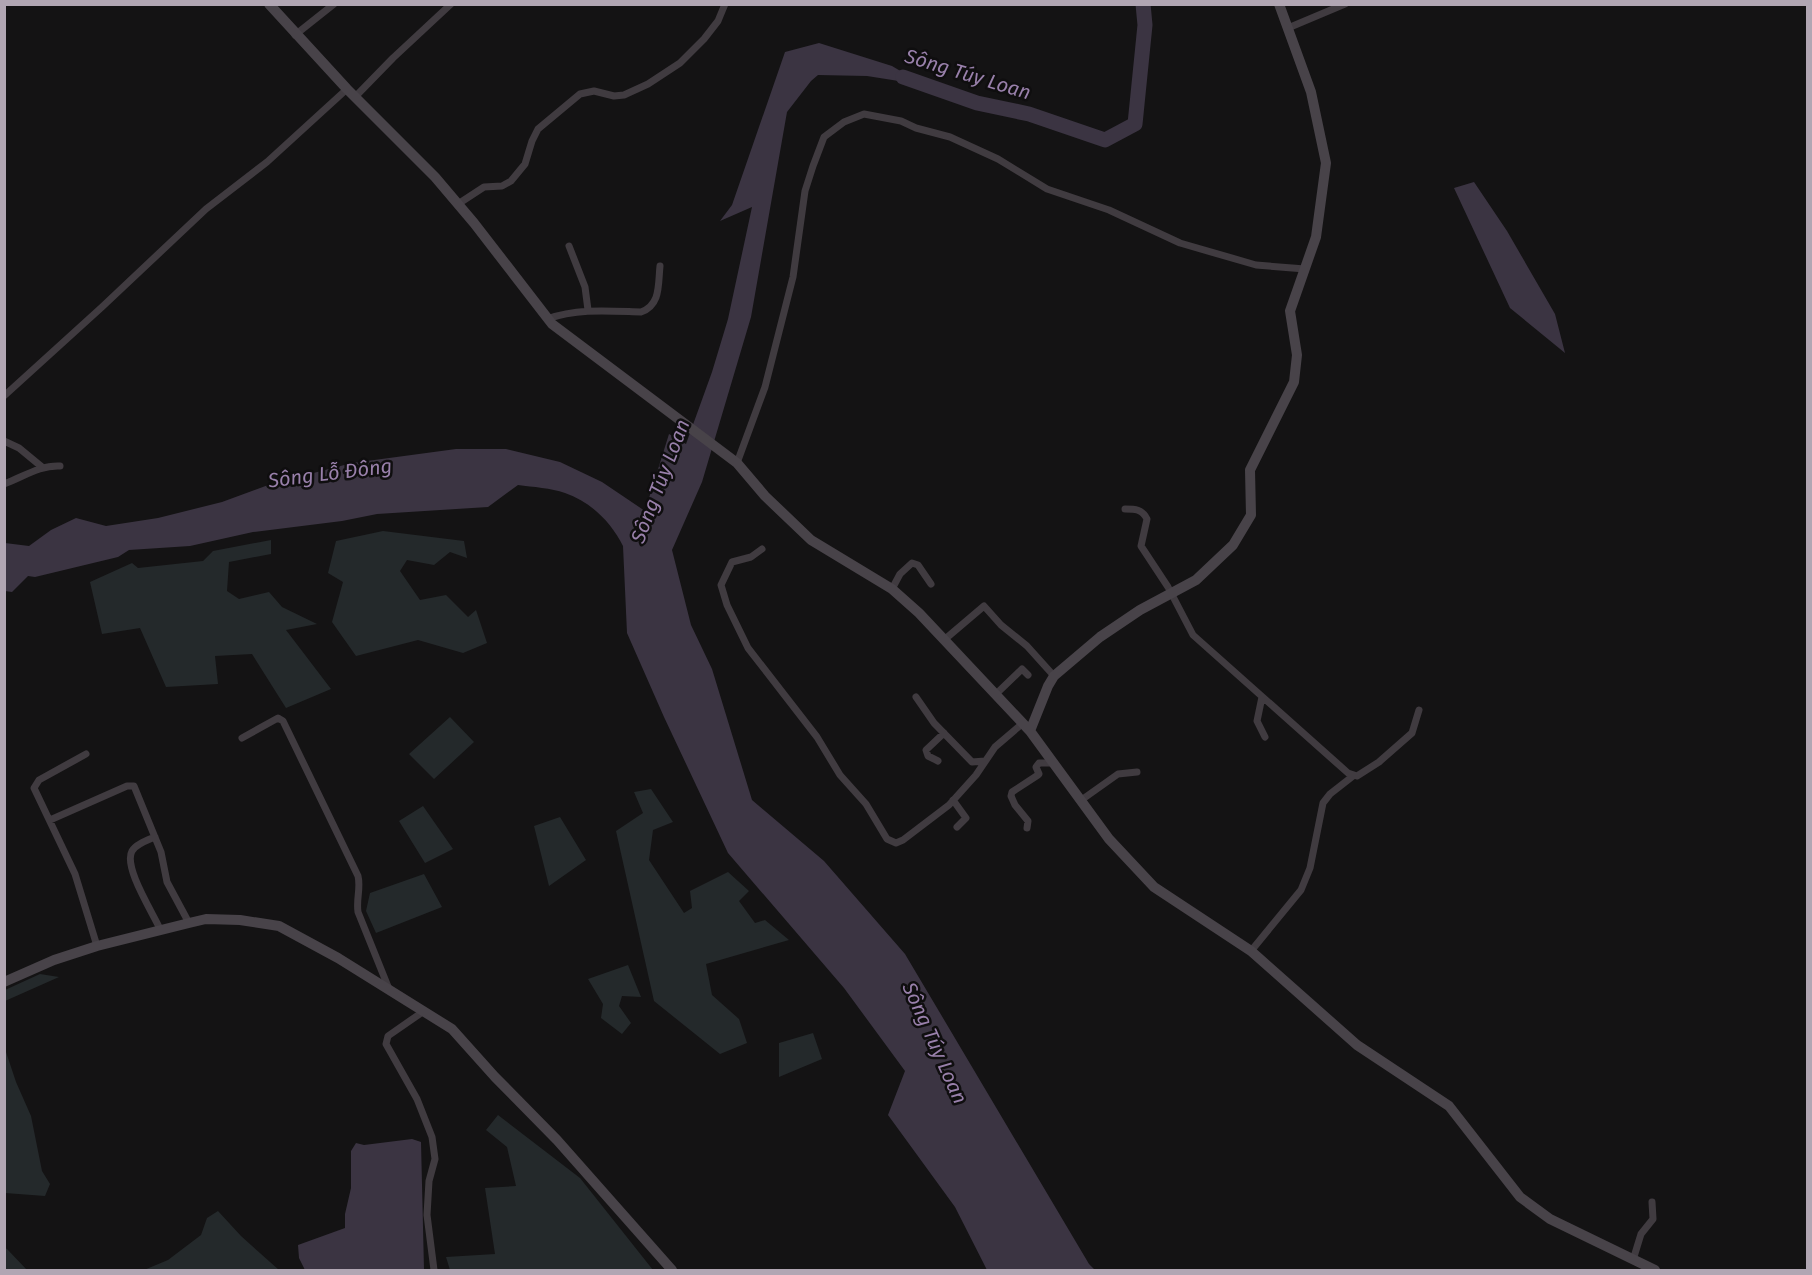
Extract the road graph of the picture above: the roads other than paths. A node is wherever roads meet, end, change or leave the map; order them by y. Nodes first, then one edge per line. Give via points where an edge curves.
1 (269, 4) edge
2 (334, 4) edge
3 (451, 4) edge
4 (725, 4) edge
5 (1279, 4) edge
6 (1345, 4) edge
7 (1288, 28) junction
8 (295, 34) junction
9 (351, 93) junction
10 (458, 204) junction
11 (569, 246) dead end
12 (660, 267) dead end
13 (1305, 269) junction
14 (588, 310) junction
15 (547, 319) junction
16 (4, 396) edge
17 (4, 441) edge
18 (737, 462) junction
19 (60, 466) dead end
20 (42, 467) junction
21 (4, 484) edge
22 (1125, 509) dead end
23 (762, 549) dead end
24 (931, 584) dead end
25 (892, 590) junction
26 (1171, 594) junction
27 (945, 640) junction
28 (1028, 675) dead end
29 (1054, 676) junction
30 (995, 695) junction
31 (916, 697) dead end
32 (1262, 697) junction
33 (1419, 710) dead end
34 (1027, 727) junction
35 (944, 733) junction
36 (1265, 737) dead end
37 (242, 738) dead end
38 (86, 754) dead end
39 (985, 760) junction
40 (938, 762) dead end
41 (1053, 763) junction
42 (1137, 772) dead end
43 (1353, 776) junction
44 (953, 800) junction
45 (1080, 801) junction
46 (50, 820) junction
47 (957, 827) dead end
48 (1027, 828) dead end
49 (155, 837) junction
50 (189, 923) junction
51 (160, 929) junction
52 (97, 946) junction
53 (1251, 951) junction
54 (4, 982) edge
55 (389, 989) junction
56 (424, 1011) junction
57 (1652, 1203) dead end
58 (1633, 1260) junction
59 (434, 1270) edge
60 (672, 1270) edge
61 (1655, 1270) edge

1 - 8 street
2 - 8 street
3 - 9 street
4 - 10 street via 718,21 681,63 624,95 594,91 580,94 538,129 525,164 511,182 484,187
5 - 7 street
6 - 7 street
7 - 13 street via 1311,92 1326,163 1316,237
8 - 9 street
9 - 10 street
9 - 16 street via 206,209
10 - 15 street
11 - 14 street via 585,287
12 - 14 street via 657,297 646,310
13 - 18 street via 1256,265 1180,243 1109,210 1047,189 998,159 950,137 864,114 844,122 824,137 813,166 805,191 793,277 765,387
13 - 26 street via 1290,311 1297,355 1294,382 1250,470 1251,515 1233,545 1197,580
14 - 15 street
15 - 18 street
17 - 20 street
18 - 25 street via 765,496 811,540
19 - 20 street
20 - 21 street
22 - 26 street via 1138,509 1146,516 1141,543
23 - 44 street via 732,562 722,585 727,605 748,648 817,737 840,775 866,804 887,839 896,843 903,840
24 - 25 street via 912,560
25 - 27 street
26 - 29 street via 1100,638
26 - 32 street via 1192,635
27 - 29 street via 984,606
27 - 30 street
28 - 30 street via 1023,669
29 - 34 street
30 - 34 street
31 - 35 street
32 - 36 street via 1257,722
32 - 43 street
33 - 43 street via 1412,733 1379,762
34 - 39 street via 1001,741
34 - 41 street
35 - 39 street via 972,762
35 - 40 street via 926,750
37 - 55 street via 278,718 283,721 358,876 358,912
38 - 46 street via 34,785
39 - 44 street
41 - 45 street
41 - 48 street via 1039,763 1038,776 1012,792 1015,806 1029,821
42 - 45 street via 1118,774
43 - 53 street via 1323,803 1310,868 1301,890
44 - 47 street via 966,818
45 - 53 street via 1154,887
46 - 49 street via 130,785 141,800
46 - 52 street via 75,874
49 - 50 street via 167,882
49 - 51 street via 136,846 129,860
50 - 51 street
50 - 55 street via 240,920 279,926
51 - 52 street
52 - 54 street
53 - 58 street via 1357,1045 1449,1106 1520,1197 1550,1219
55 - 56 street
56 - 59 street via 398,1027 386,1044 417,1099 432,1137 435,1159 427,1215
56 - 60 street via 452,1029
57 - 58 street via 1653,1219 1641,1234
58 - 61 street

